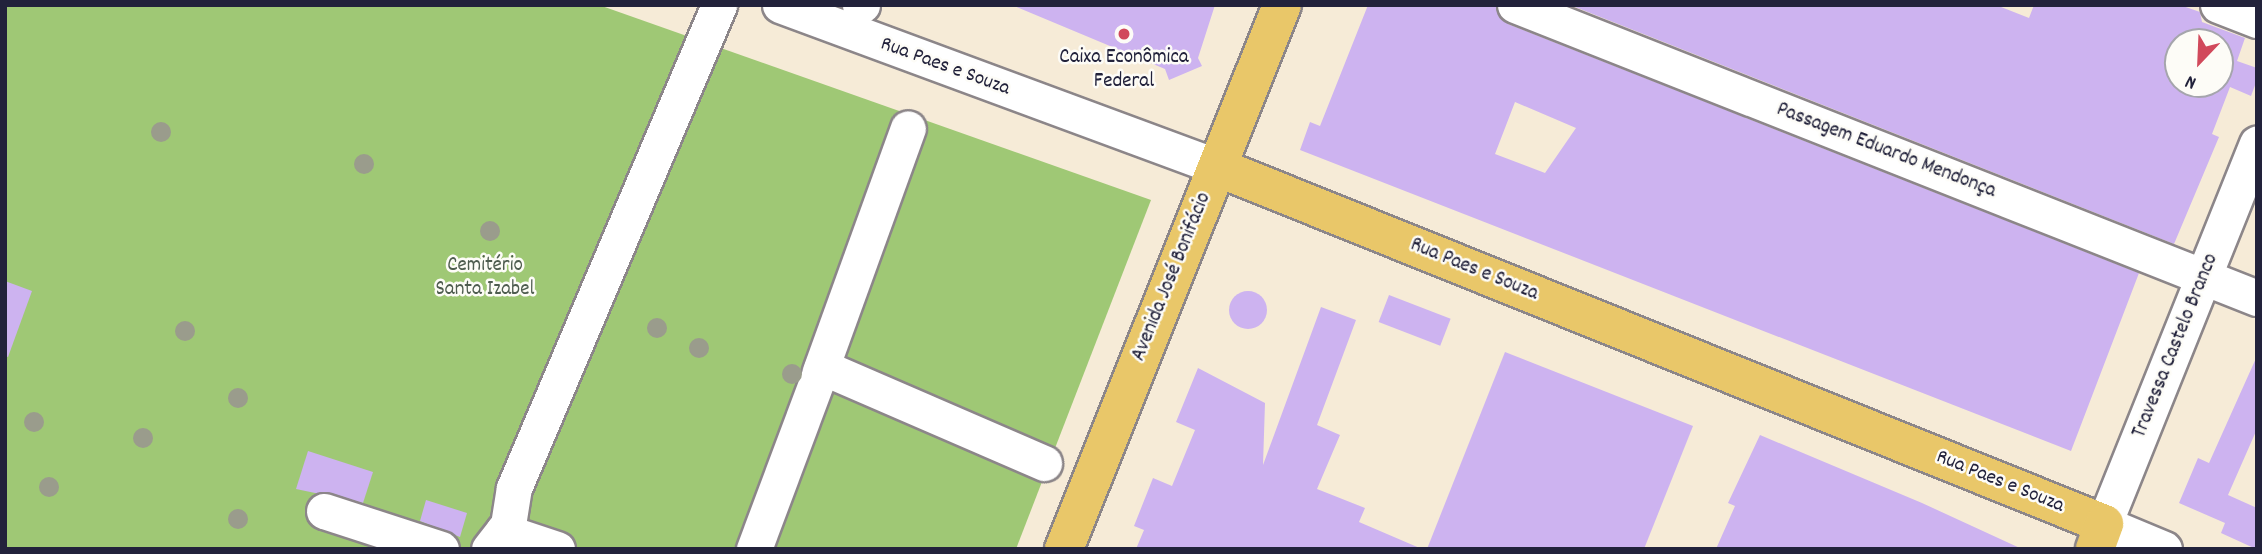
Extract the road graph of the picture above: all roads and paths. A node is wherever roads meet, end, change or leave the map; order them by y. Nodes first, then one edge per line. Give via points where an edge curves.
1 (719, 5) edge
2 (780, 5) edge
3 (1282, 5) edge
4 (1515, 5) edge
5 (2218, 5) edge
6 (849, 11) edge
7 (2257, 20) edge
8 (908, 128) dead end
9 (2257, 144) edge
10 (1217, 167) junction
11 (2205, 275) junction
12 (2257, 298) edge
13 (820, 371) junction
14 (1044, 463) dead end
15 (324, 511) dead end
16 (2100, 536) edge
17 (496, 540) edge
18 (441, 549) edge
19 (557, 549) edge
20 (754, 549) edge
21 (1064, 549) edge
22 (2164, 549) edge

1 - 17 street
2 - 6 street, Rua Paes e Souza
3 - 10 main road, Avenida José Bonifácio
4 - 11 street, Passagem Eduardo Mendonça
5 - 7 street
6 - 10 street, Rua Paes e Souza
8 - 13 street
9 - 11 street, Travessa Castelo Branco
10 - 16 main road, Rua Paes e Souza
10 - 21 main road, Avenida José Bonifácio
11 - 12 street, Passagem Eduardo Mendonça
11 - 16 street, Travessa Castelo Branco
13 - 14 street
13 - 20 street
15 - 18 street
16 - 22 street, Rua Paes e Souza
17 - 19 street

